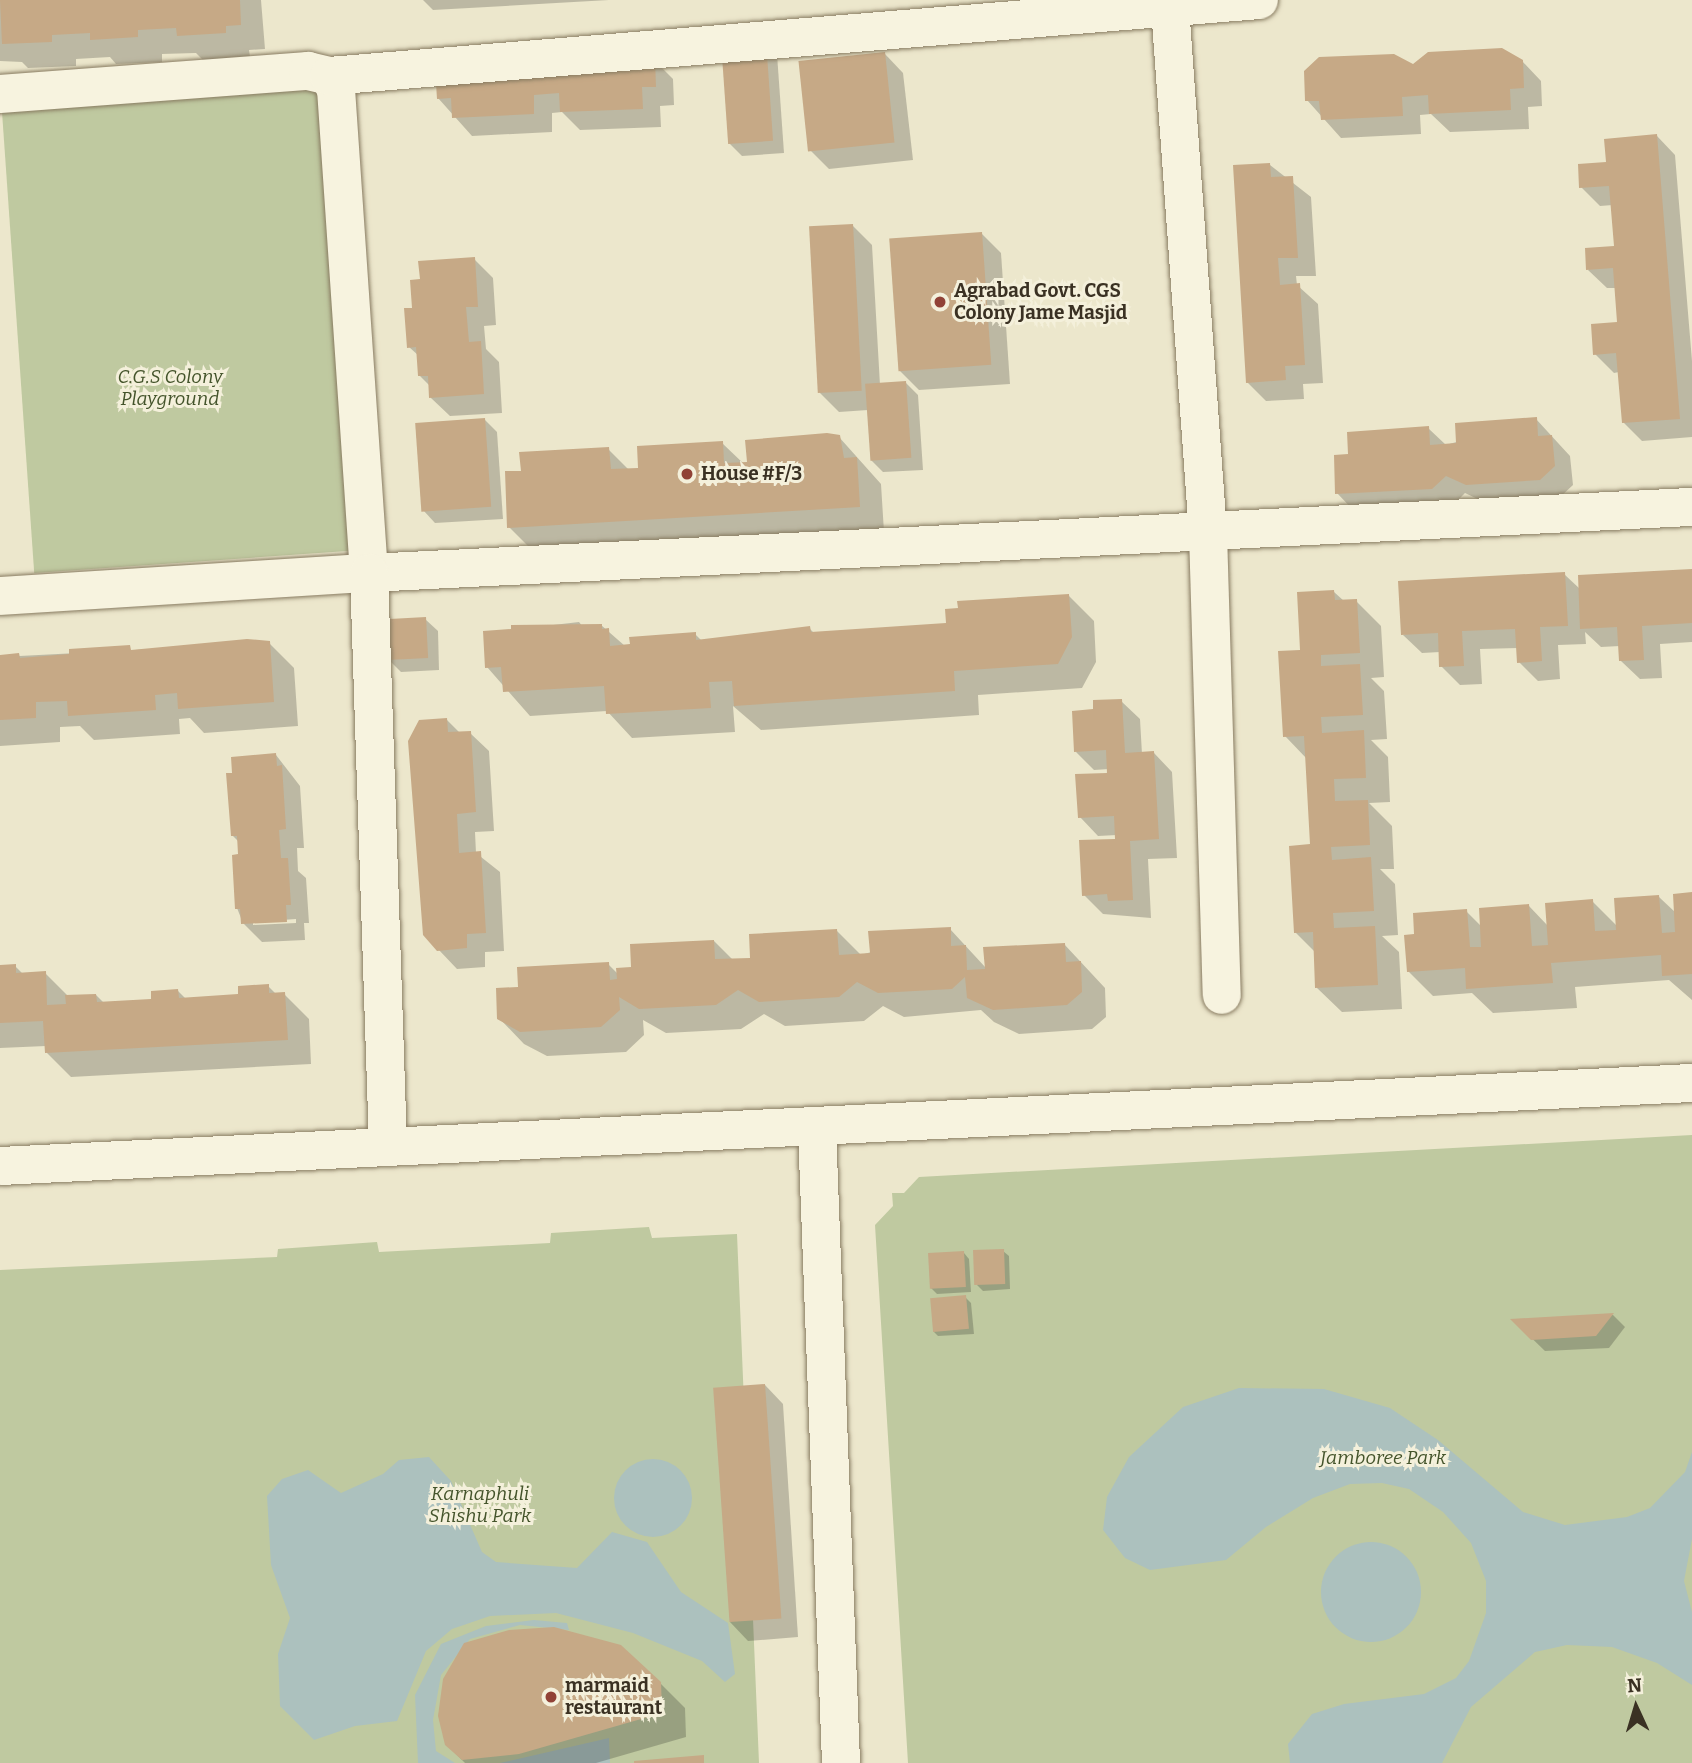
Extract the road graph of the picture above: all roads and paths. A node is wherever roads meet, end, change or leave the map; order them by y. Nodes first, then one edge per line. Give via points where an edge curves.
1 (1259, 0) edge
2 (1170, 7) junction
3 (329, 76) junction
4 (0, 94) edge
5 (1692, 507) edge
6 (1208, 533) junction
7 (369, 573) junction
8 (0, 596) edge
9 (1222, 995) dead end
10 (1692, 1083) edge
11 (817, 1129) junction
12 (388, 1145) junction
13 (0, 1166) edge
14 (841, 1763) edge

1 - 2 street
2 - 3 street
2 - 6 street
3 - 4 street via 308,71
3 - 7 street via 336,89
5 - 6 street
6 - 7 street
6 - 9 street
7 - 8 street
7 - 12 street
10 - 11 street
11 - 12 street
11 - 14 street
12 - 13 street

